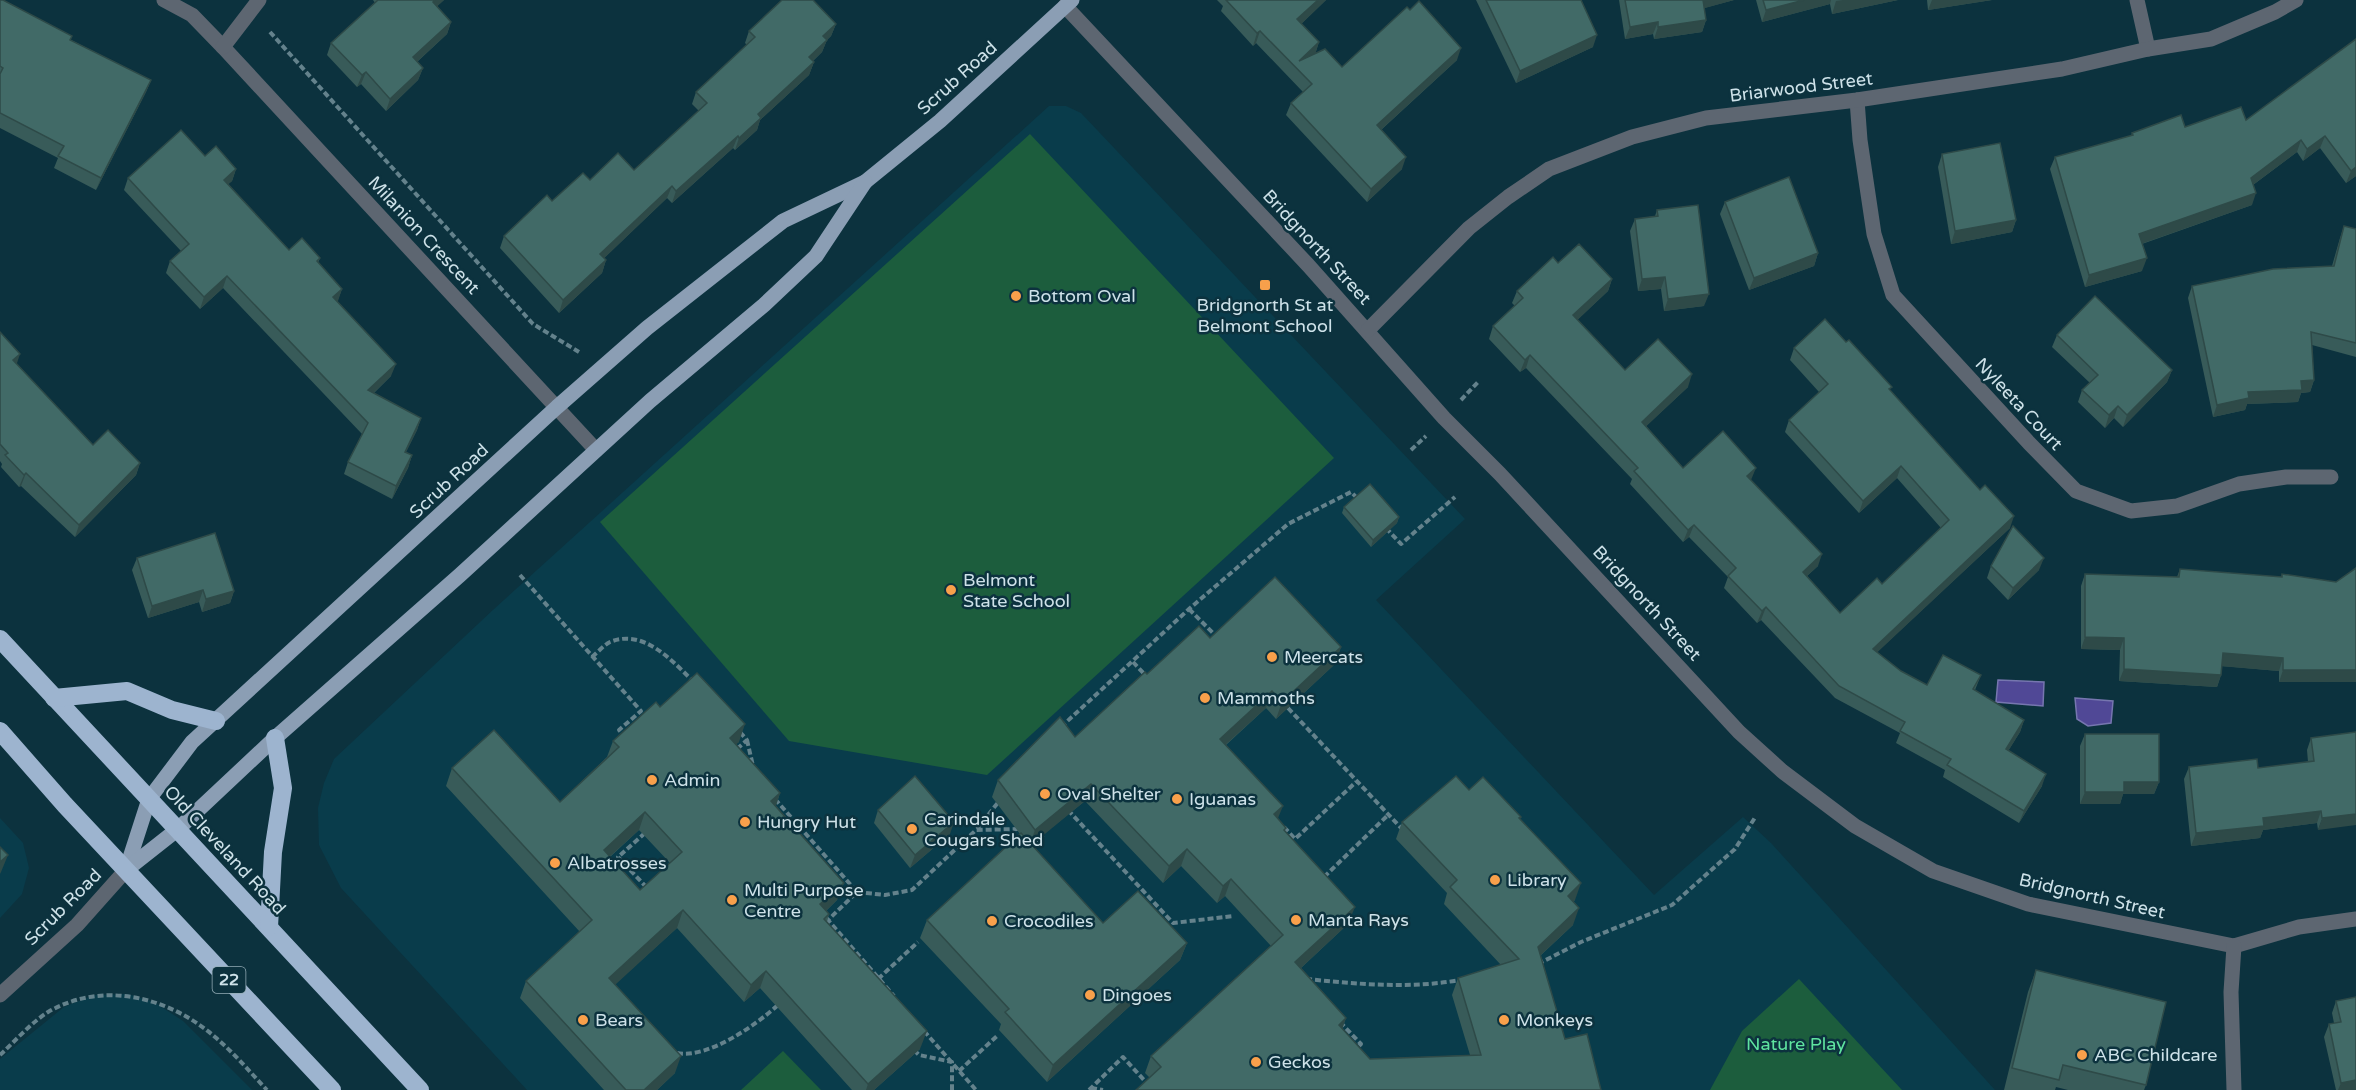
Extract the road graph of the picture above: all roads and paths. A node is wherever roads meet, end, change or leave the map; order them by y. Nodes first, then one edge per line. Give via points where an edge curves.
1 (164, 0) edge
2 (259, 0) edge
3 (2137, 0) edge
4 (2296, 0) edge
5 (1068, 3) edge
6 (270, 32) dead end
7 (223, 46) junction
8 (2148, 49) junction
9 (1857, 100) junction
10 (865, 182) junction
11 (1368, 330) junction
12 (579, 352) dead end
13 (1479, 381) dead end
14 (1460, 401) dead end
15 (557, 407) junction
16 (1430, 433) dead end
17 (596, 450) junction
18 (1411, 450) dead end
19 (2331, 477) dead end
20 (1455, 497) dead end
21 (1365, 507) edge
22 (1380, 522) edge
23 (520, 575) dead end
24 (1189, 609) junction
25 (0, 639) edge
26 (1220, 640) edge
27 (592, 657) junction
28 (1133, 662) junction
29 (1149, 680) edge
30 (695, 683) edge
31 (54, 698) junction
32 (1288, 708) edge
33 (216, 721) junction
34 (732, 724) edge
35 (0, 731) edge
36 (1053, 734) edge
37 (276, 738) junction
38 (628, 739) edge
39 (747, 740) junction
40 (732, 754) edge
41 (754, 768) edge
42 (1356, 782) junction
43 (1004, 795) edge
44 (772, 796) edge
45 (149, 799) junction
46 (1074, 802) edge
47 (1067, 809) junction
48 (1388, 815) junction
49 (1061, 816) edge
50 (1756, 816) dead end
51 (1279, 821) edge
52 (652, 827) edge
53 (1049, 828) edge
54 (1028, 829) edge
55 (178, 830) junction
56 (976, 830) junction
57 (1405, 832) edge
58 (1024, 854) edge
59 (126, 870) junction
60 (1322, 880) edge
61 (858, 892) junction
62 (654, 897) edge
63 (1234, 916) dead end
64 (2356, 919) edge
65 (269, 927) junction
66 (918, 942) dead end
67 (2234, 946) junction
68 (1529, 968) edge
69 (879, 978) junction
70 (1466, 979) edge
71 (870, 986) edge
72 (1306, 987) edge
73 (0, 995) edge
74 (782, 1001) edge
75 (901, 1004) edge
76 (1338, 1020) edge
77 (923, 1029) edge
78 (997, 1036) dead end
79 (671, 1046) edge
80 (910, 1046) edge
81 (1353, 1052) edge
82 (0, 1055) edge
83 (952, 1062) junction
84 (959, 1071) junction
85 (1090, 1089) edge
86 (267, 1090) edge
87 (332, 1090) edge
88 (420, 1090) edge
89 (952, 1090) edge
90 (976, 1090) edge
91 (1103, 1090) edge
92 (1153, 1090) edge
93 (2234, 1090) edge

1 - 7 street, Milanion Crescent via 192,15
2 - 7 street
3 - 8 street
4 - 8 street, Briarwood Street via 2211,39
5 - 10 main road, Scrub Road via 940,121
5 - 11 street, Bridgnorth Street
6 - 12 path via 532,324
7 - 15 street, Milanion Crescent
8 - 9 street, Briarwood Street via 2061,69
9 - 11 street, Briarwood Street via 1706,118 1632,137 1549,169 1469,228
9 - 19 street, Nyleeta Court via 1874,234 1893,294 2076,491 2131,511 2177,506 2239,484 2286,477
10 - 15 main road, Scrub Road via 783,221 647,328
10 - 17 main road, Scrub Road via 816,256
11 - 67 street, Bridgnorth Street via 1444,418 1739,732 1782,771 1855,826 1933,871 2028,904
13 - 14 path
15 - 17 street, Milanion Crescent
15 - 33 main road, Scrub Road
16 - 18 path
17 - 37 main road, Scrub Road
20 - 22 path via 1401,544
21 - 24 path via 1351,492 1288,524
23 - 27 path
24 - 26 path
24 - 28 path
25 - 31 highway, Old Cleveland Road
27 - 30 path via 609,642 630,638 660,650
27 - 38 path via 641,711 620,730
28 - 29 path
28 - 36 path
31 - 33 highway via 127,691 172,710
31 - 45 highway, Old Cleveland Road
32 - 42 path
33 - 45 main road, Scrub Road via 182,753
34 - 39 path
35 - 59 highway, 22
37 - 55 main road, Scrub Road
37 - 65 highway via 283,788 273,852
39 - 40 path
39 - 41 path
42 - 48 path
42 - 51 path via 1295,839
43 - 56 path
44 - 61 path
45 - 55 highway, Old Cleveland Road
45 - 59 main road, Scrub Road
46 - 47 path
47 - 49 path
47 - 63 path via 1173,922
48 - 57 path
48 - 60 path
50 - 68 path via 1735,849 1672,905
52 - 62 path via 618,857
53 - 58 path
54 - 56 path
55 - 59 main road, Scrub Road
55 - 65 highway, Old Cleveland Road
56 - 61 path via 912,890 885,895
59 - 73 street, Scrub Road via 77,925
59 - 87 highway, 22
61 - 69 path via 828,920
64 - 67 street, Bridgnorth Street via 2299,927
65 - 88 highway, Old Cleveland Road
66 - 69 path
67 - 93 street via 2230,992
69 - 71 path
69 - 75 path
70 - 72 path via 1434,985 1298,978
74 - 79 path via 767,1016 714,1048 678,1054
76 - 81 path via 1361,1044
77 - 83 path
78 - 84 path
80 - 83 path via 919,1055
82 - 86 path via 45,1014 61,1006 76,1000 121,995 171,1008 196,1023 228,1047
83 - 84 path
83 - 89 path
84 - 90 path
85 - 91 path
85 - 92 path via 1123,1057

